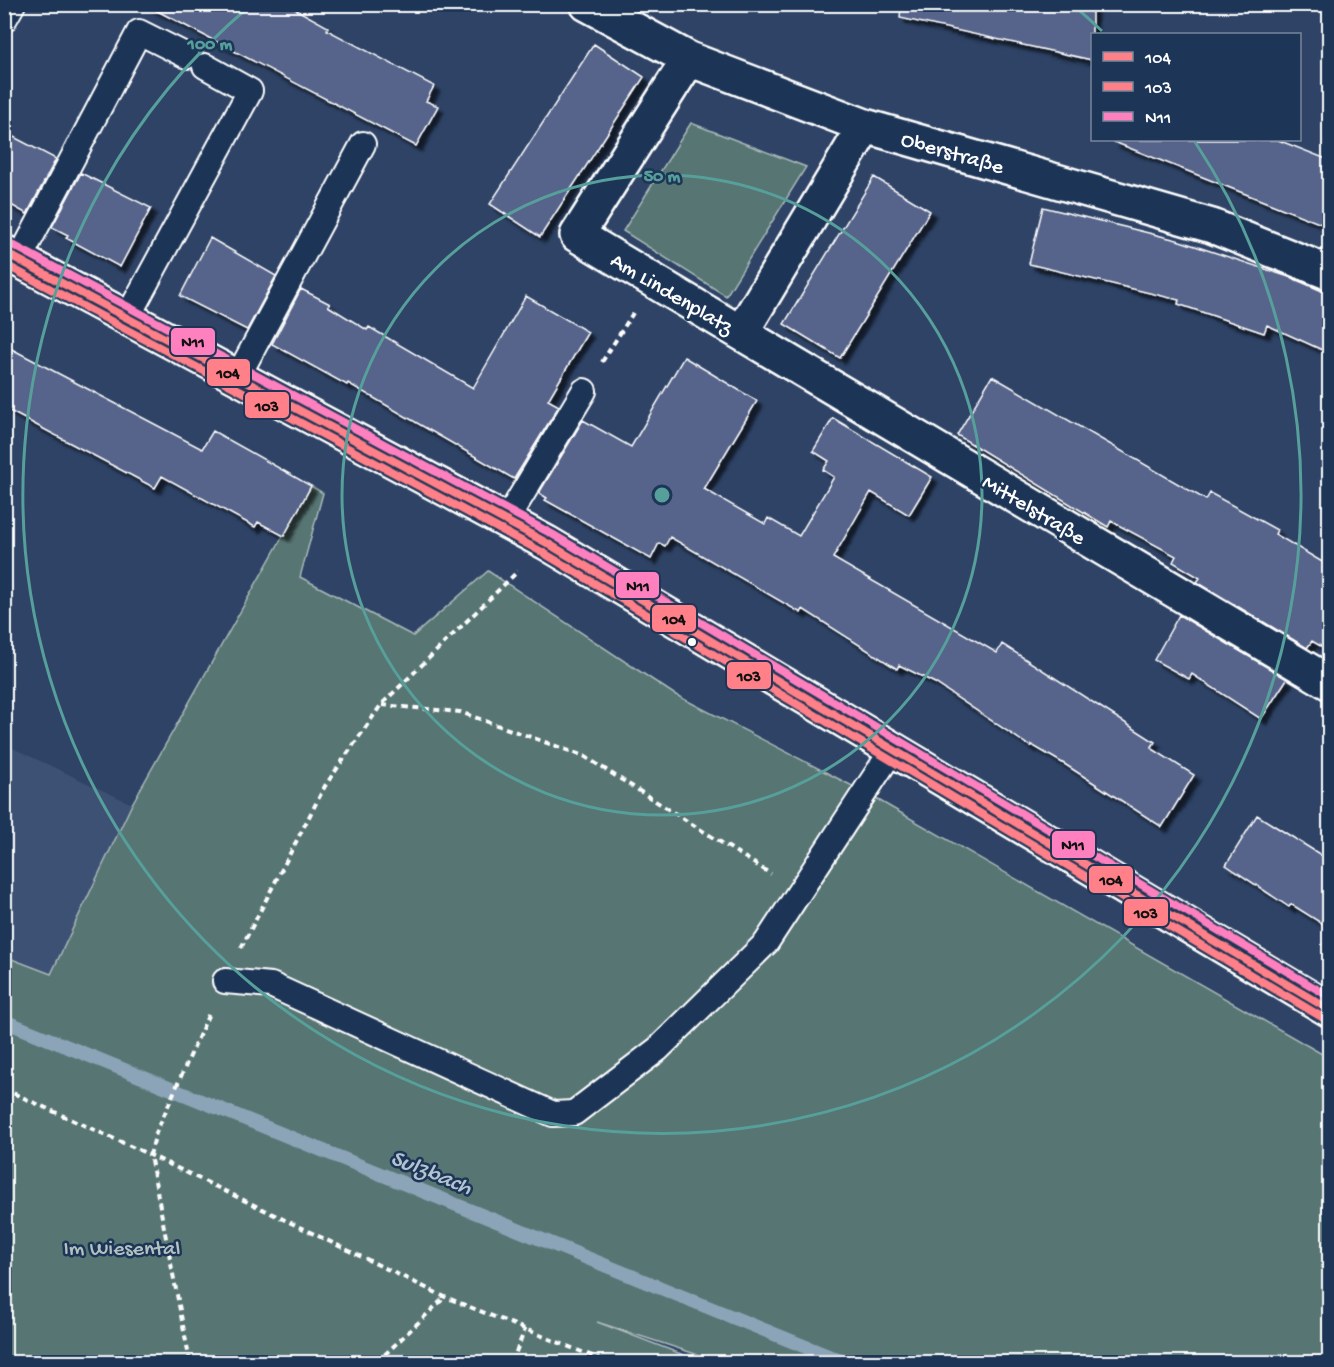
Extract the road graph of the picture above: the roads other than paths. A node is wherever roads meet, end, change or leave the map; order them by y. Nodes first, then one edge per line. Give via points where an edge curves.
1 (12, 4) edge
2 (586, 4) edge
3 (4, 20) edge
4 (689, 59) junction
5 (865, 126) junction
6 (363, 144) dead end
7 (12, 256) edge
8 (1329, 273) edge
9 (127, 318) junction
10 (741, 333) junction
11 (238, 376) junction
12 (584, 391) road end
13 (506, 521) junction
14 (1329, 682) edge
15 (893, 749) junction
16 (225, 981) road end
17 (1329, 1010) edge

1 - 3 lane
2 - 4 street, Oberstraße
4 - 5 street, Oberstraße
4 - 10 street, Am Lindenplatz via 576,235
5 - 8 street, Oberstraße via 1212,226
5 - 10 street, Am Lindenplatz
6 - 11 lane
7 - 9 street
7 - 9 lane via 139,32 196,61 250,91
9 - 11 street
10 - 14 street, Mittelstraße
11 - 13 street
12 - 13 lane
13 - 15 street
15 - 16 lane via 766,943 658,1049 574,1113 553,1114 271,986
15 - 17 street

